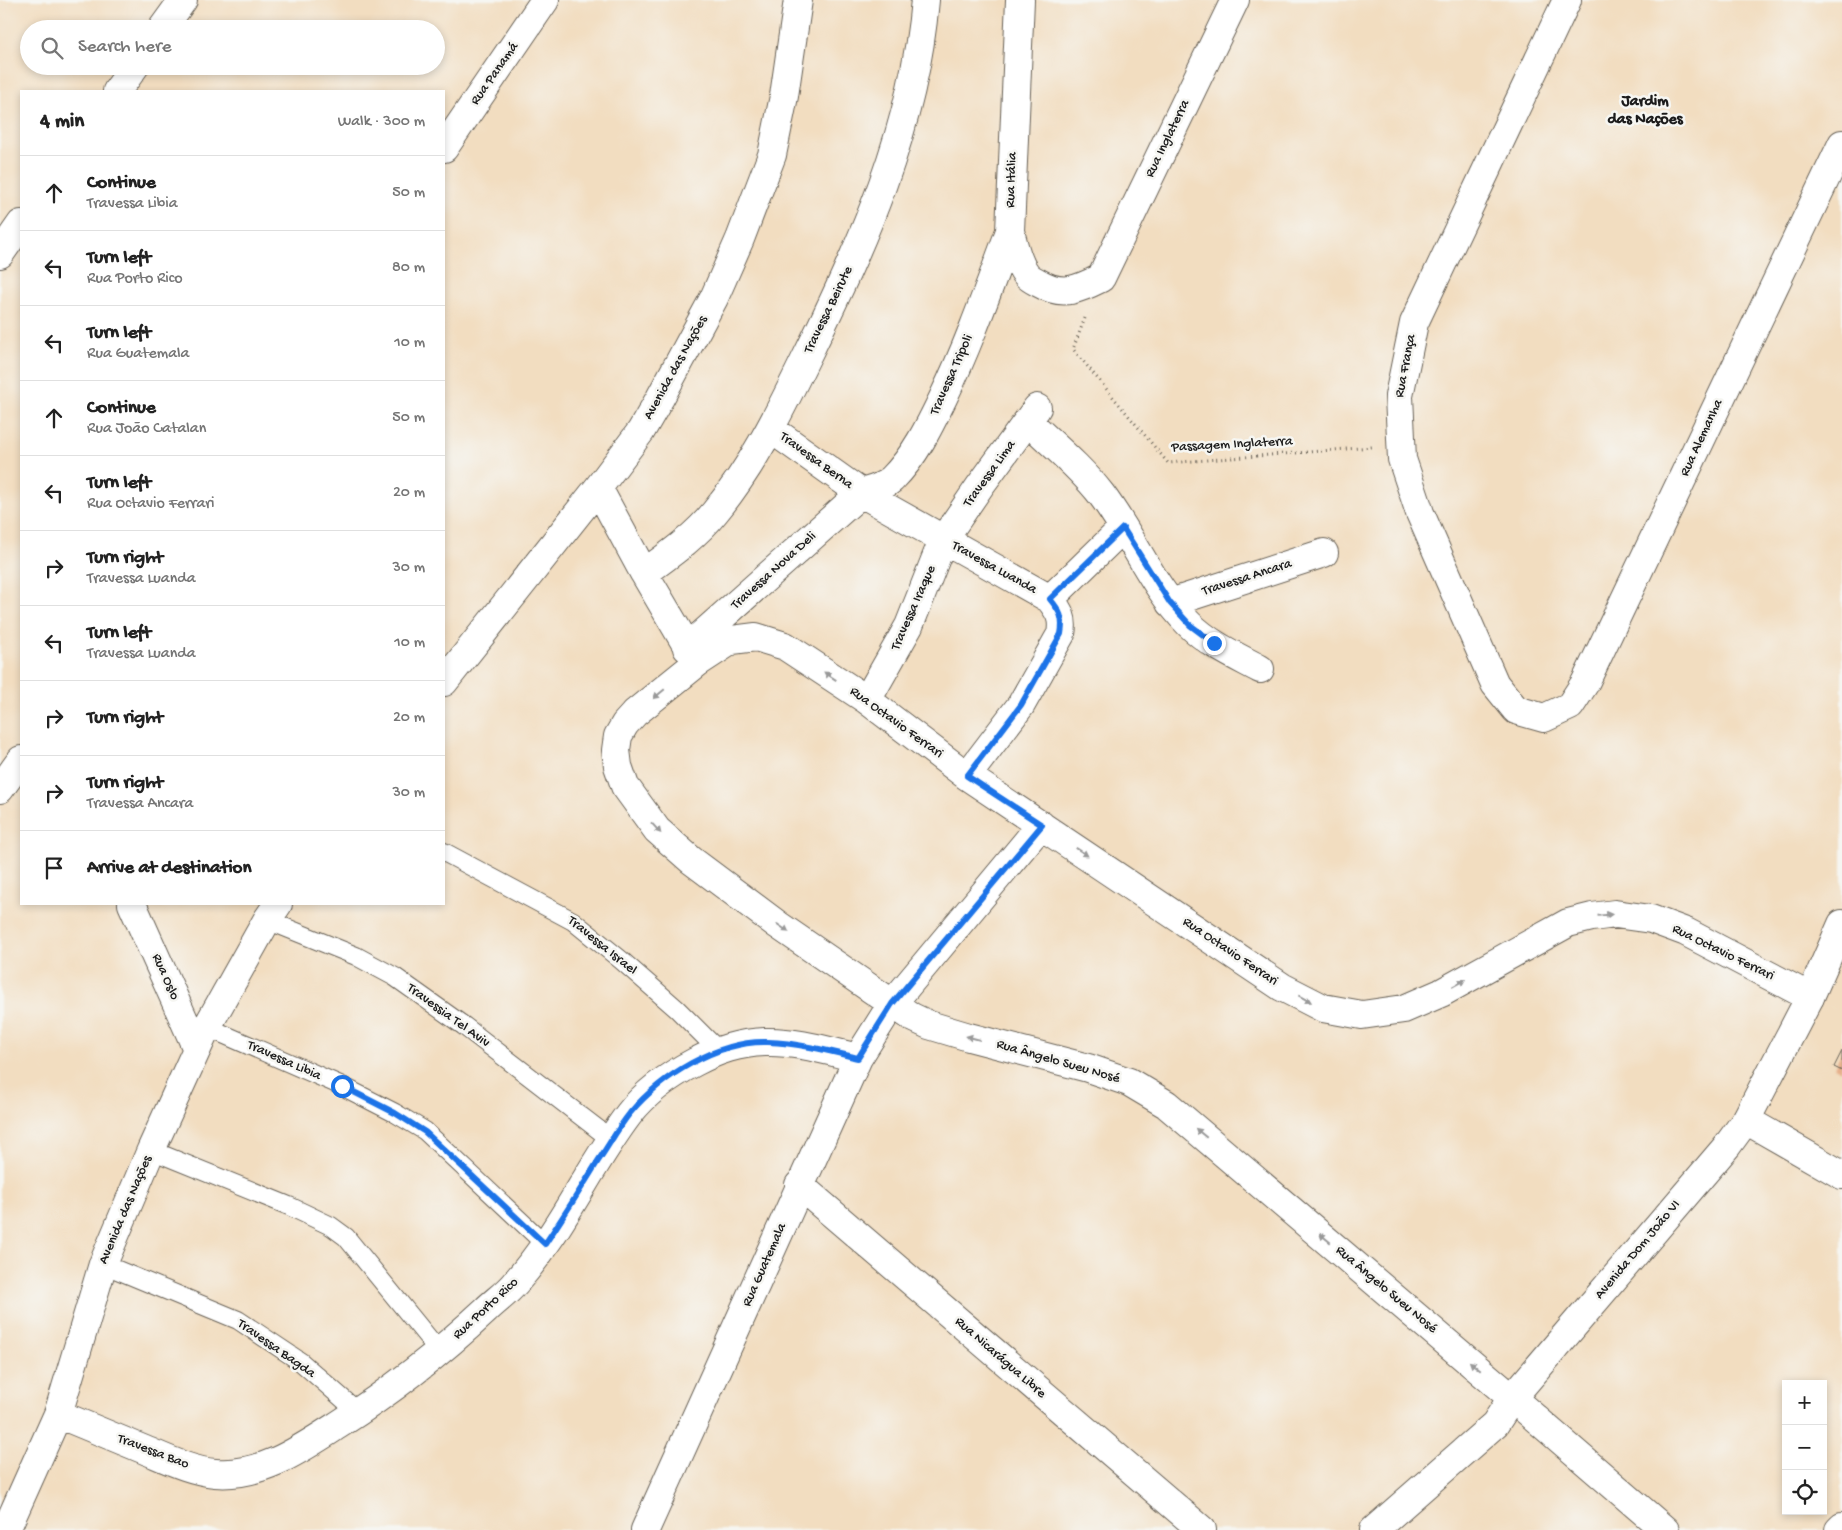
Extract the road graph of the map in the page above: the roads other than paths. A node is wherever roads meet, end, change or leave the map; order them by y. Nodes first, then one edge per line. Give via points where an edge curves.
1 (183, 0) edge
2 (546, 0) edge
3 (798, 0) edge
4 (925, 0) edge
5 (1020, 0) edge
6 (1235, 0) edge
7 (1567, 0) edge
8 (169, 20) edge
9 (129, 75) edge
10 (118, 90) edge
11 (1842, 144) edge
12 (445, 147) edge
13 (20, 225) edge
14 (1010, 231) junction
15 (0, 254) edge
16 (1101, 278) joint
17 (771, 429) junction
18 (598, 488) junction
19 (861, 493) junction
20 (1123, 528) junction
21 (943, 540) junction
22 (1324, 552) dead end
23 (644, 574) junction
24 (1050, 599) junction
25 (1170, 603) junction
26 (692, 655) junction
27 (1260, 669) dead end
28 (445, 681) edge
29 (868, 700) junction
30 (1544, 718) joint
31 (20, 761) edge
32 (967, 776) junction
33 (0, 789) edge
34 (1042, 825) junction
35 (445, 853) edge
36 (133, 905) edge
37 (272, 912) edge
38 (1842, 924) edge
39 (1810, 996) junction
40 (892, 1004) junction
41 (202, 1038) junction
42 (718, 1050) junction
43 (858, 1058) junction
44 (1746, 1120) junction
45 (612, 1140) junction
46 (151, 1150) junction
47 (1842, 1175) edge
48 (799, 1186) junction
49 (545, 1244) junction
50 (103, 1264) junction
51 (439, 1351) junction
52 (1512, 1398) junction
53 (358, 1412) junction
54 (58, 1414) junction
55 (253, 1470) joint
56 (1842, 1527) edge
57 (6, 1530) edge
58 (645, 1530) edge
59 (1202, 1530) edge
60 (1374, 1530) edge
61 (1665, 1530) edge
62 (1839, 1530) edge

1 - 8 street
2 - 12 street, Rua Panamá
3 - 18 street, Avenida das Nações via 772,155 740,239 714,298 660,398 641,431
4 - 17 street, Travessa Beirute via 911,92 879,196 850,267
5 - 14 street, Rua Itália
6 - 16 street, Rua Inglaterra
7 - 30 street, Rua França via 1414,323 1399,396 1402,460 1420,514 1494,684 1516,710
9 - 10 street
11 - 30 street, Rua Alemanha via 1585,683 1570,706
13 - 15 street
14 - 16 street, Rua Itália via 1017,258 1027,276 1048,288 1068,292
14 - 19 street, Travessa Tripoli via 976,321 930,424 910,458 891,479 880,488
17 - 19 street, Travessa Berna
17 - 23 street, Travessa Beirute via 741,479 696,534
18 - 23 street
18 - 28 street, Avenida das Nações
19 - 21 street, Travessa Luanda
19 - 26 street, Travessa Nova Deli
20 - 21 street, Travessa Lima via 1101,495 1033,415
20 - 24 street
20 - 25 street
21 - 24 street, Travessa Luanda
21 - 29 street, Travessa Iraque via 909,626
22 - 25 street, Travessa Ancara
23 - 26 street
24 - 32 street, Travessa Luanda via 1062,617 1061,634 1021,705
25 - 27 street via 1190,625 1214,643
29 -> 26 street, Rua Octavio Ferrari via 785,646 756,637 732,640
26 -> 40 street, Rua Ângelo Sueu Nosé via 635,713 618,736 618,766 626,786 657,830 691,860
29 - 32 street, Rua Octavio Ferrari
31 - 33 street
32 - 34 street, Rua Octavio Ferrari
34 -> 39 street, Rua Octavio Ferrari via 1282,987 1322,1008 1362,1015 1404,1009 1441,993 1568,923 1615,914 1651,919 1686,932
34 - 40 street, Rua Guatemala
35 - 42 lane, Travessa Israel via 573,920 677,1009
36 - 41 street, Rua Oslo
37 - 41 street, Avenida das Nações
37 - 45 lane, Travessia Tel Aviv via 395,977
38 - 39 street, Avenida Dom João VI
39 - 44 street, Avenida Dom João VI
40 - 43 street, Rua Guatemala
52 -> 40 street, Rua Ângelo Sueu Nosé via 1166,1104 1129,1082 929,1025
41 - 46 street, Avenida das Nações
41 - 49 lane, Travessa Libia via 342,1086 395,1113 425,1132
42 - 43 street, Rua Porto Rico via 766,1042
42 - 45 street, Rua Porto Rico via 678,1072 648,1095
43 - 48 street, Rua Guatemala
44 - 47 street
44 - 52 street, Avenida Dom João VI
45 - 49 street, Rua Porto Rico
46 - 50 street, Avenida das Nações
46 - 51 lane via 331,1226 346,1237
48 - 58 street, Rua Guatemala
48 - 59 street, Rua Nicarágua Libre
49 - 51 street, Rua Porto Rico via 515,1284
50 - 53 lane, Travessa Bagda via 238,1320 301,1362
50 - 54 street, Avenida das Nações
51 - 53 street, Rua Porto Rico
52 - 60 street, Avenida Dom João VI via 1495,1424
52 - 61 street, Rua Ângelo Sueu Nosé
53 - 55 street, Rua Porto Rico via 286,1456
54 - 55 street, Travessa Bao via 201,1471 234,1473
54 - 57 street, Avenida das Nações
56 - 62 street

